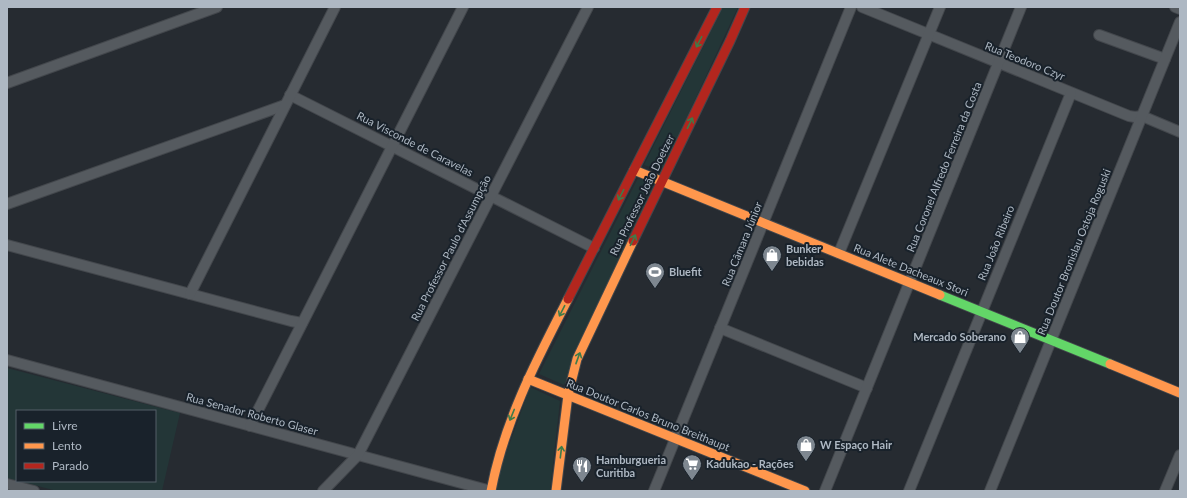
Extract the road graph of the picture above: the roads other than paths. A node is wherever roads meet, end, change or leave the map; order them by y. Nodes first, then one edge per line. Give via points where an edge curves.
1 (217, 7) edge
2 (335, 7) edge
3 (463, 7) edge
4 (588, 7) edge
5 (716, 7) edge
6 (744, 7) edge
7 (851, 7) edge
8 (862, 7) edge
9 (940, 7) edge
10 (1021, 7) edge
11 (1175, 7) edge
12 (1180, 9) edge
13 (1180, 22) edge
14 (929, 34) junction
15 (1099, 35) dead end
16 (1165, 60) junction
17 (999, 63) junction
18 (7, 83) edge
19 (1071, 93) junction
20 (290, 95) junction
21 (285, 105) junction
22 (1142, 116) junction
23 (1180, 132) edge
24 (392, 146) junction
25 (634, 170) junction
26 (662, 181) junction
27 (491, 196) junction
28 (7, 204) edge
29 (763, 223) junction
30 (7, 245) edge
31 (594, 248) junction
32 (839, 254) junction
33 (910, 282) junction
34 (190, 294) junction
35 (981, 312) junction
36 (302, 323) junction
37 (720, 328) junction
38 (1051, 340) junction
39 (7, 360) edge
40 (528, 379) junction
41 (867, 388) junction
42 (1180, 393) edge
43 (568, 395) junction
44 (250, 426) junction
45 (675, 439) junction
46 (358, 455) junction
47 (1180, 456) edge
48 (7, 484) edge
49 (34, 491) edge
50 (323, 491) edge
51 (491, 491) edge
52 (556, 491) edge
53 (654, 491) edge
54 (805, 491) edge
55 (825, 491) edge
56 (908, 491) edge
57 (990, 491) edge
58 (1165, 491) edge

1 - 18 street
2 - 20 street
3 - 24 street
4 - 27 street, Rua Professor Paulo d'Assumpção
5 -> 25 main road, Rua Professor João Doetzer
26 -> 6 main road, Rua Professor João Doetzer
7 - 29 street, Rua Câmara Júnior
8 - 14 street, Rua Teodoro Czyr
9 - 14 street
10 - 17 street, Rua Coronel Alfredo Ferreira da Costa
11 - 12 street
13 - 16 street, Rua Doutor Bronislau Ostoja Roguski
14 - 17 street, Rua Teodoro Czyr
14 - 32 street
15 - 16 street
16 - 22 street, Rua Doutor Bronislau Ostoja Roguski
17 - 19 street, Rua Teodoro Czyr
17 - 33 street, Rua Coronel Alfredo Ferreira da Costa
19 - 22 street, Rua Teodoro Czyr via 1129,116
19 - 35 street, Rua João Ribeiro
20 - 21 street
20 - 24 street, Rua Visconde de Caravelas
21 - 28 street
21 - 34 street
22 - 23 street, Rua Teodoro Czyr
22 - 38 street, Rua Doutor Bronislau Ostoja Roguski
24 - 27 street, Rua Visconde de Caravelas
24 - 36 street
25 - 26 main road, Rua Alete Dacheaux Stori
25 -> 31 main road, Rua Professor João Doetzer
26 - 29 main road, Rua Alete Dacheaux Stori
43 -> 26 main road, Rua Professor João Doetzer via 581,349
27 - 31 street, Rua Visconde de Caravelas
27 - 46 street, Rua Professor Paulo d'Assumpção
29 - 32 main road, Rua Alete Dacheaux Stori
29 - 37 street, Rua Câmara Júnior
30 - 34 street
31 -> 40 main road, Rua Professor João Doetzer
32 - 33 main road, Rua Alete Dacheaux Stori
33 - 35 main road, Rua Alete Dacheaux Stori
33 - 41 street, Rua Coronel Alfredo Ferreira da Costa
34 - 36 street
35 - 38 main road, Rua Alete Dacheaux Stori
35 - 56 street, Rua João Ribeiro
36 - 44 street
37 - 41 street
37 - 45 street, Rua Câmara Júnior
38 - 42 main road, Rua Alete Dacheaux Stori
38 - 57 street, Rua Doutor Bronislau Ostoja Roguski
39 - 44 street, Rua Senador Roberto Glaser
40 - 43 main road, Rua Doutor Carlos Bruno Breithaupt
40 -> 51 main road, Rua Professor João Doetzer via 506,432
41 - 55 street, Rua Coronel Alfredo Ferreira da Costa
43 - 45 main road, Rua Doutor Carlos Bruno Breithaupt
52 -> 43 main road, Rua Professor João Doetzer
44 - 46 street, Rua Senador Roberto Glaser
45 - 53 street, Rua Câmara Júnior
45 - 54 main road, Rua Doutor Carlos Bruno Breithaupt
46 - 50 street, Rua Professor Paulo d'Assumpção
46 - 51 street, Rua Senador Roberto Glaser
47 - 58 street
48 - 49 street

